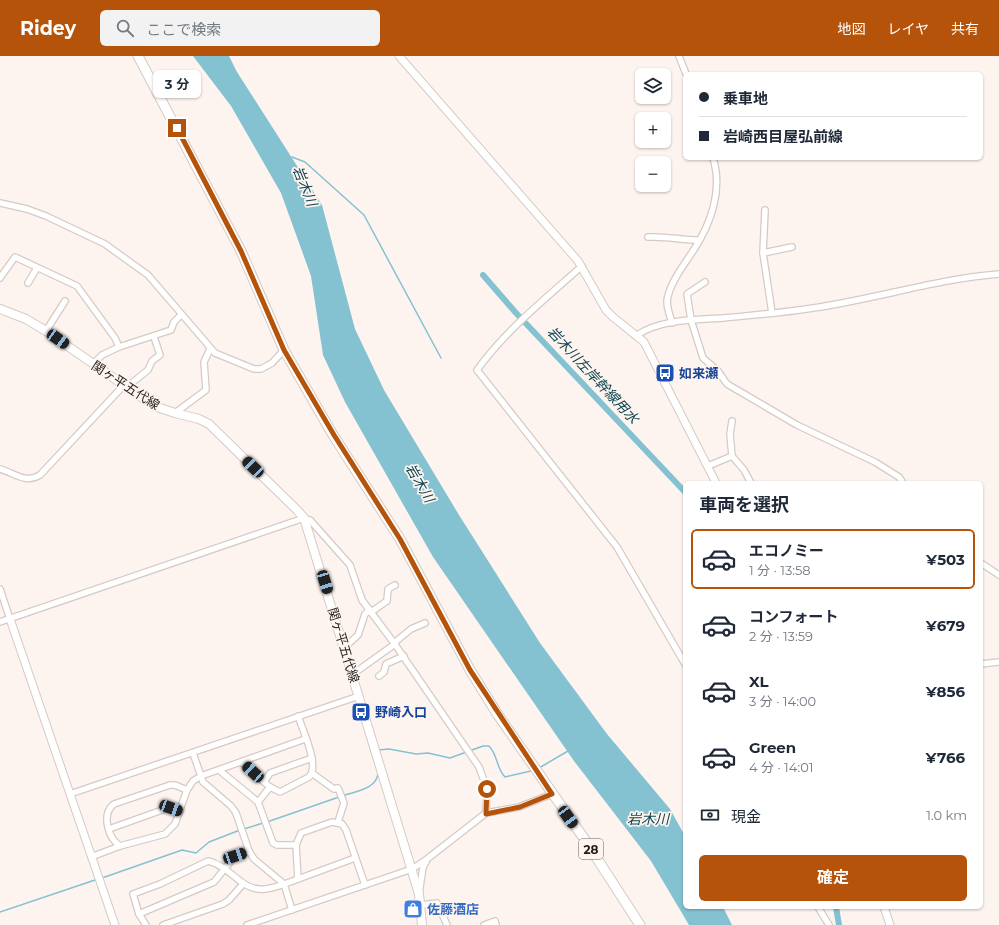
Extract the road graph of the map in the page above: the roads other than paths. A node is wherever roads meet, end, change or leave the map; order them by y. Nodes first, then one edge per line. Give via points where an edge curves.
1 (138, 56) edge
2 (399, 56) edge
3 (679, 56) edge
4 (685, 72) edge
5 (714, 160) edge
6 (0, 203) edge
7 (765, 210) dead end
8 (648, 237) dead end
9 (699, 240) junction
10 (792, 247) dead end
11 (763, 253) junction
12 (582, 266) junction
13 (37, 268) junction
14 (999, 274) edge
15 (0, 278) edge
16 (705, 282) dead end
17 (28, 283) dead end
18 (65, 301) dead end
19 (0, 309) edge
20 (772, 313) junction
21 (181, 315) junction
22 (691, 320) junction
23 (672, 324) junction
24 (46, 330) junction
25 (637, 335) junction
26 (154, 336) junction
27 (119, 347) junction
28 (210, 350) junction
29 (284, 350) junction
30 (93, 364) junction
31 (127, 385) junction
32 (175, 413) junction
33 (732, 420) dead end
34 (732, 456) junction
35 (708, 466) junction
36 (0, 469) edge
37 (715, 481) edge
38 (750, 481) edge
39 (902, 481) edge
40 (304, 518) junction
41 (983, 564) edge
42 (999, 575) edge
43 (395, 585) dead end
44 (0, 589) edge
45 (371, 611) junction
46 (10, 619) junction
47 (0, 622) edge
48 (425, 623) dead end
49 (395, 643) junction
50 (345, 647) junction
51 (404, 656) junction
52 (683, 661) edge
53 (999, 662) edge
54 (983, 664) edge
55 (353, 674) junction
56 (379, 676) dead end
57 (359, 696) junction
58 (298, 716) junction
59 (305, 739) junction
60 (193, 753) junction
61 (312, 758) junction
62 (241, 762) junction
63 (219, 770) junction
64 (313, 774) junction
65 (201, 776) junction
66 (264, 782) junction
67 (270, 787) junction
68 (187, 790) junction
69 (70, 794) junction
70 (552, 794) junction
71 (258, 802) junction
72 (180, 812) junction
73 (486, 814) junction
74 (338, 822) junction
75 (109, 829) junction
76 (296, 845) junction
77 (120, 846) junction
78 (249, 851) junction
79 (91, 857) junction
80 (355, 858) junction
81 (427, 860) junction
82 (225, 868) junction
83 (412, 869) junction
84 (298, 879) junction
85 (243, 884) junction
86 (284, 884) junction
87 (365, 885) junction
88 (419, 894) junction
89 (421, 905) junction
90 (819, 909) edge
91 (885, 909) edge
92 (292, 910) junction
93 (139, 914) junction
94 (115, 925) edge
95 (146, 925) edge
96 (163, 925) edge
97 (247, 925) edge
98 (422, 925) edge
99 (447, 925) edge
100 (484, 925) edge
101 (496, 925) edge
102 (640, 925) edge
103 (829, 925) edge
104 (890, 925) edge

1 - 29 main road, 28 via 241,251
2 - 12 street
3 - 4 street
5 - 9 street via 716,166 714,208
6 - 21 street via 39,214 105,244 148,275
7 - 11 street
8 - 9 street via 667,236 682,240
9 - 23 street via 668,296
10 - 11 street
11 - 20 street
12 - 25 street via 606,310
12 - 52 street via 526,316 489,353 477,370 617,547
13 - 15 street via 15,257
13 - 17 street
13 - 27 street via 78,286
14 - 20 street via 962,277 852,302
16 - 22 street via 687,294
18 - 24 street
19 - 24 main road, 関ヶ平五代線
20 - 22 street
21 - 26 street via 171,330
21 - 28 street
22 - 23 street
22 - 39 street via 703,358 728,384 796,425 875,462
23 - 25 street via 647,329
24 - 30 main road, 関ヶ平五代線
25 - 35 street via 644,342
26 - 27 street
26 - 31 street via 160,356 152,361 148,370
27 - 30 street via 102,355
28 - 29 street via 254,369 261,369 272,363
28 - 32 street via 204,362 206,390
29 - 70 main road, 28 via 400,539 470,670
30 - 31 main road, 関ヶ平五代線
31 - 32 main road, 関ヶ平五代線 via 154,406
31 - 36 street via 33,480
32 - 40 main road, 関ヶ平五代線 via 199,418 210,424
33 - 34 street
34 - 35 street
34 - 38 street
35 - 37 street
40 - 45 street via 310,520 350,565 362,600
40 - 46 street
40 - 50 main road, 関ヶ平五代線
41 - 42 street
43 - 45 street via 388,589 387,600
44 - 46 street
45 - 49 street
45 - 50 street via 365,614 358,636
46 - 47 street
46 - 69 street
48 - 49 street
49 - 51 street
49 - 55 street
50 - 55 main road, 関ヶ平五代線
51 - 56 street via 386,664 384,672
51 - 73 street via 471,754 484,778 487,789
53 - 54 street
55 - 57 main road, 関ヶ平五代線
57 - 58 street
57 - 83 main road, 関ヶ平五代線
58 - 59 street
58 - 60 street
59 - 61 street
59 - 62 street
60 - 65 street
60 - 69 street
61 - 64 street
61 - 66 street via 270,773
62 - 63 street
62 - 66 street
63 - 65 street
63 - 71 street
64 - 67 street via 310,778 280,792
64 - 74 street via 334,789 338,788 344,804
65 - 68 street via 193,781
65 - 78 street via 207,787 231,806
66 - 67 street
67 - 71 street
68 - 72 street
68 - 75 street via 170,785 114,804 107,813
69 - 79 street
70 - 73 street via 520,807
70 - 102 main road, 28
71 - 76 street via 273,843
72 - 75 street via 171,808 165,809
72 - 77 street via 175,824 165,834
73 - 81 street
74 - 76 street via 301,833
74 - 80 street via 346,830
75 - 77 street via 114,841
76 - 84 street
77 - 79 street
78 - 82 street via 235,856
78 - 86 street via 254,859
79 - 94 street
80 - 84 street
80 - 87 street
81 - 83 street
81 - 88 street via 423,867
82 - 85 street
82 - 93 street via 214,882
82 - 93 street via 208,861 133,894
83 - 87 street
83 - 88 main road, 関ヶ平五代線
84 - 86 street
85 - 86 street via 260,890
85 - 96 street via 223,904
86 - 92 street
87 - 92 street
88 - 89 main road, 関ヶ平五代線
89 - 98 main road, 関ヶ平五代線
89 - 99 street via 437,903
90 - 103 street
91 - 104 street
92 - 97 street
93 - 95 street
100 - 101 street via 495,921

